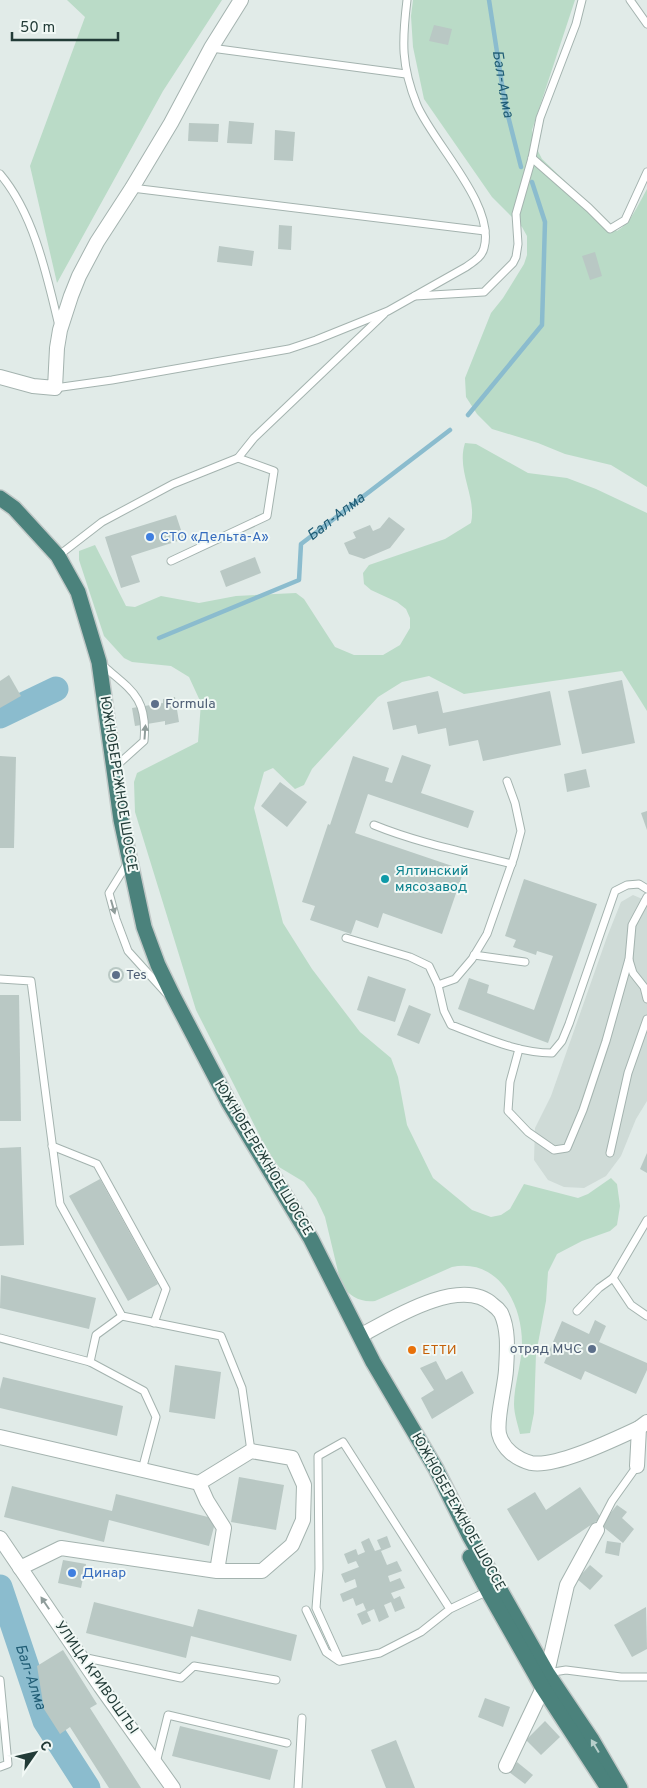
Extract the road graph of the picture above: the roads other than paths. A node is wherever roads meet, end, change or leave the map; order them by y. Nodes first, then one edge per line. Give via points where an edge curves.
1 (241, 0) edge
2 (407, 0) edge
3 (582, 0) edge
4 (630, 0) edge
5 (647, 24) edge
6 (211, 48) junction
7 (406, 74) junction
8 (532, 158) junction
9 (647, 172) edge
10 (0, 174) edge
11 (132, 188) junction
12 (485, 231) junction
13 (412, 296) junction
14 (388, 311) junction
15 (60, 330) junction
16 (0, 377) edge
17 (55, 388) junction
18 (238, 458) junction
19 (0, 500) edge
20 (58, 556) junction
21 (171, 561) dead end
22 (99, 662) junction
23 (114, 767) junction
24 (507, 780) dead end
25 (374, 825) dead end
26 (127, 864) junction
27 (512, 864) junction
28 (647, 889) edge
29 (647, 898) edge
30 (346, 938) dead end
31 (474, 955) junction
32 (629, 959) junction
33 (526, 962) dead end
34 (0, 979) edge
35 (438, 986) junction
36 (172, 999) junction
37 (647, 999) edge
38 (647, 1019) edge
39 (520, 1049) junction
40 (52, 1146) junction
41 (610, 1153) dead end
42 (647, 1220) edge
43 (613, 1278) junction
44 (332, 1286) junction
45 (577, 1311) dead end
46 (122, 1316) junction
47 (647, 1316) edge
48 (154, 1323) junction
49 (360, 1336) junction
50 (0, 1338) edge
51 (370, 1361) junction
52 (90, 1362) junction
53 (643, 1425) edge
54 (0, 1437) edge
55 (251, 1451) junction
56 (637, 1466) joint
57 (142, 1470) junction
58 (199, 1482) junction
59 (596, 1530) joint
60 (0, 1538) edge
61 (20, 1568) junction
62 (217, 1571) junction
63 (488, 1591) junction
64 (450, 1609) junction
65 (306, 1610) dead end
66 (81, 1657) junction
67 (340, 1661) junction
68 (647, 1677) edge
69 (0, 1680) edge
70 (276, 1680) dead end
71 (545, 1680) junction
72 (302, 1718) dead end
73 (287, 1743) dead end
74 (156, 1763) junction
75 (0, 1766) edge
76 (506, 1766) dead end
77 (173, 1788) edge
78 (298, 1788) edge
79 (608, 1788) edge
80 (620, 1788) edge

1 - 6 street
2 - 7 lane via 403,51
3 - 8 lane via 540,118
4 - 5 lane
6 - 7 lane
6 - 11 street
7 - 12 lane via 417,106 474,198
8 - 9 lane via 610,229 625,220
8 - 13 lane via 516,214 518,244 512,263 484,292
10 - 15 lane via 12,190 40,250
11 - 12 lane
11 - 15 street via 79,276
12 - 13 lane via 484,249 478,259
13 - 14 lane
14 - 17 lane via 289,349
14 - 18 lane via 254,438
15 - 17 street
16 - 17 street via 32,386
18 - 20 lane via 173,484 102,522
18 - 21 lane via 274,471 267,516
19 - 20 highway, ЮЖНОБЕРЕЖНОЕ ШОССЕ via 14,508
19 - 26 highway, ЮЖНОБЕРЕЖНОЕ ШОССЕ via 55,558 75,593 97,665
20 - 22 highway, ЮЖНОБЕРЕЖНОЕ ШОССЕ via 78,592
22 - 23 highway, ЮЖНОБЕРЕЖНОЕ ШОССЕ
23 -> 22 lane via 144,740 146,724 143,707 135,693
23 - 44 highway, ЮЖНОБЕРЕЖНОЕ ШОССЕ via 121,820 144,928 158,965 229,1103 311,1239
24 - 27 lane via 516,803 521,832
25 - 27 lane via 447,849
26 - 36 highway, ЮЖНОБЕРЕЖНОЕ ШОССЕ via 141,927
26 -> 36 lane via 109,893 116,919 128,951
27 - 31 lane via 486,934
28 - 39 lane via 639,884 615,891 562,1041 552,1053
29 - 32 lane via 632,924
30 - 35 lane via 429,966
31 - 33 lane
31 - 35 lane via 455,979
32 - 37 lane
32 - 39 lane via 606,1041 567,1148 554,1150 528,1132 508,1111 510,1082
34 - 40 lane via 31,981
35 - 39 lane via 451,1025
36 - 44 highway, ЮЖНОБЕРЕЖНОЕ ШОССЕ via 228,1108 291,1210
38 - 41 lane via 628,1073
40 - 46 lane via 60,1204
40 - 48 lane via 97,1164 166,1289
42 - 43 lane
43 - 45 lane
43 - 47 lane via 631,1305
44 - 49 highway, ЮЖНОБЕРЕЖНОЕ ШОССЕ
44 - 51 highway, ЮЖНОБЕРЕЖНОЕ ШОССЕ
46 - 48 lane
46 - 52 lane via 96,1335
48 - 55 lane via 222,1336 242,1388
49 - 51 highway, ЮЖНОБЕРЕЖНОЕ ШОССЕ
49 - 53 street via 443,1298 467,1294 486,1298 500,1312 506,1336 506,1377 499,1432 504,1447 532,1463 547,1462 581,1454
50 - 52 lane
51 - 63 highway, ЮЖНОБЕРЕЖНОЕ ШОССЕ
51 - 71 highway, ЮЖНОБЕРЕЖНОЕ ШОССЕ via 439,1476
52 - 57 lane via 144,1391 156,1417
53 - 56 street
54 - 57 street
55 - 58 street
55 - 62 street via 292,1458 304,1485 304,1520 292,1545 262,1571
56 - 59 lane
57 - 58 street
58 - 62 street via 224,1528
59 - 71 street via 566,1585
60 - 61 street, УЛИЦА КРИВОШТЫ
61 - 62 street via 61,1548
66 -> 61 street, УЛИЦА КРИВОШТЫ
63 - 64 lane
63 - 71 highway, ЮЖНОБЕРЕЖНОЕ ШОССЕ
64 - 67 lane via 421,1632 380,1652
64 - 67 lane via 343,1442 318,1456 320,1569 316,1608
65 - 67 lane via 326,1652
66 - 70 lane via 181,1678 194,1666
66 - 74 street, УЛИЦА КРИВОШТЫ
68 - 71 lane via 566,1670
69 - 75 lane via 8,1764
71 - 76 street
71 - 79 highway, ЮЖНОБЕРЕЖНОЕ ШОССЕ
80 -> 71 highway, ЮЖНОБЕРЕЖНОЕ ШОССЕ via 592,1740
72 - 78 lane
73 - 74 lane via 168,1715
74 - 77 street, УЛИЦА КРИВОШТЫ

